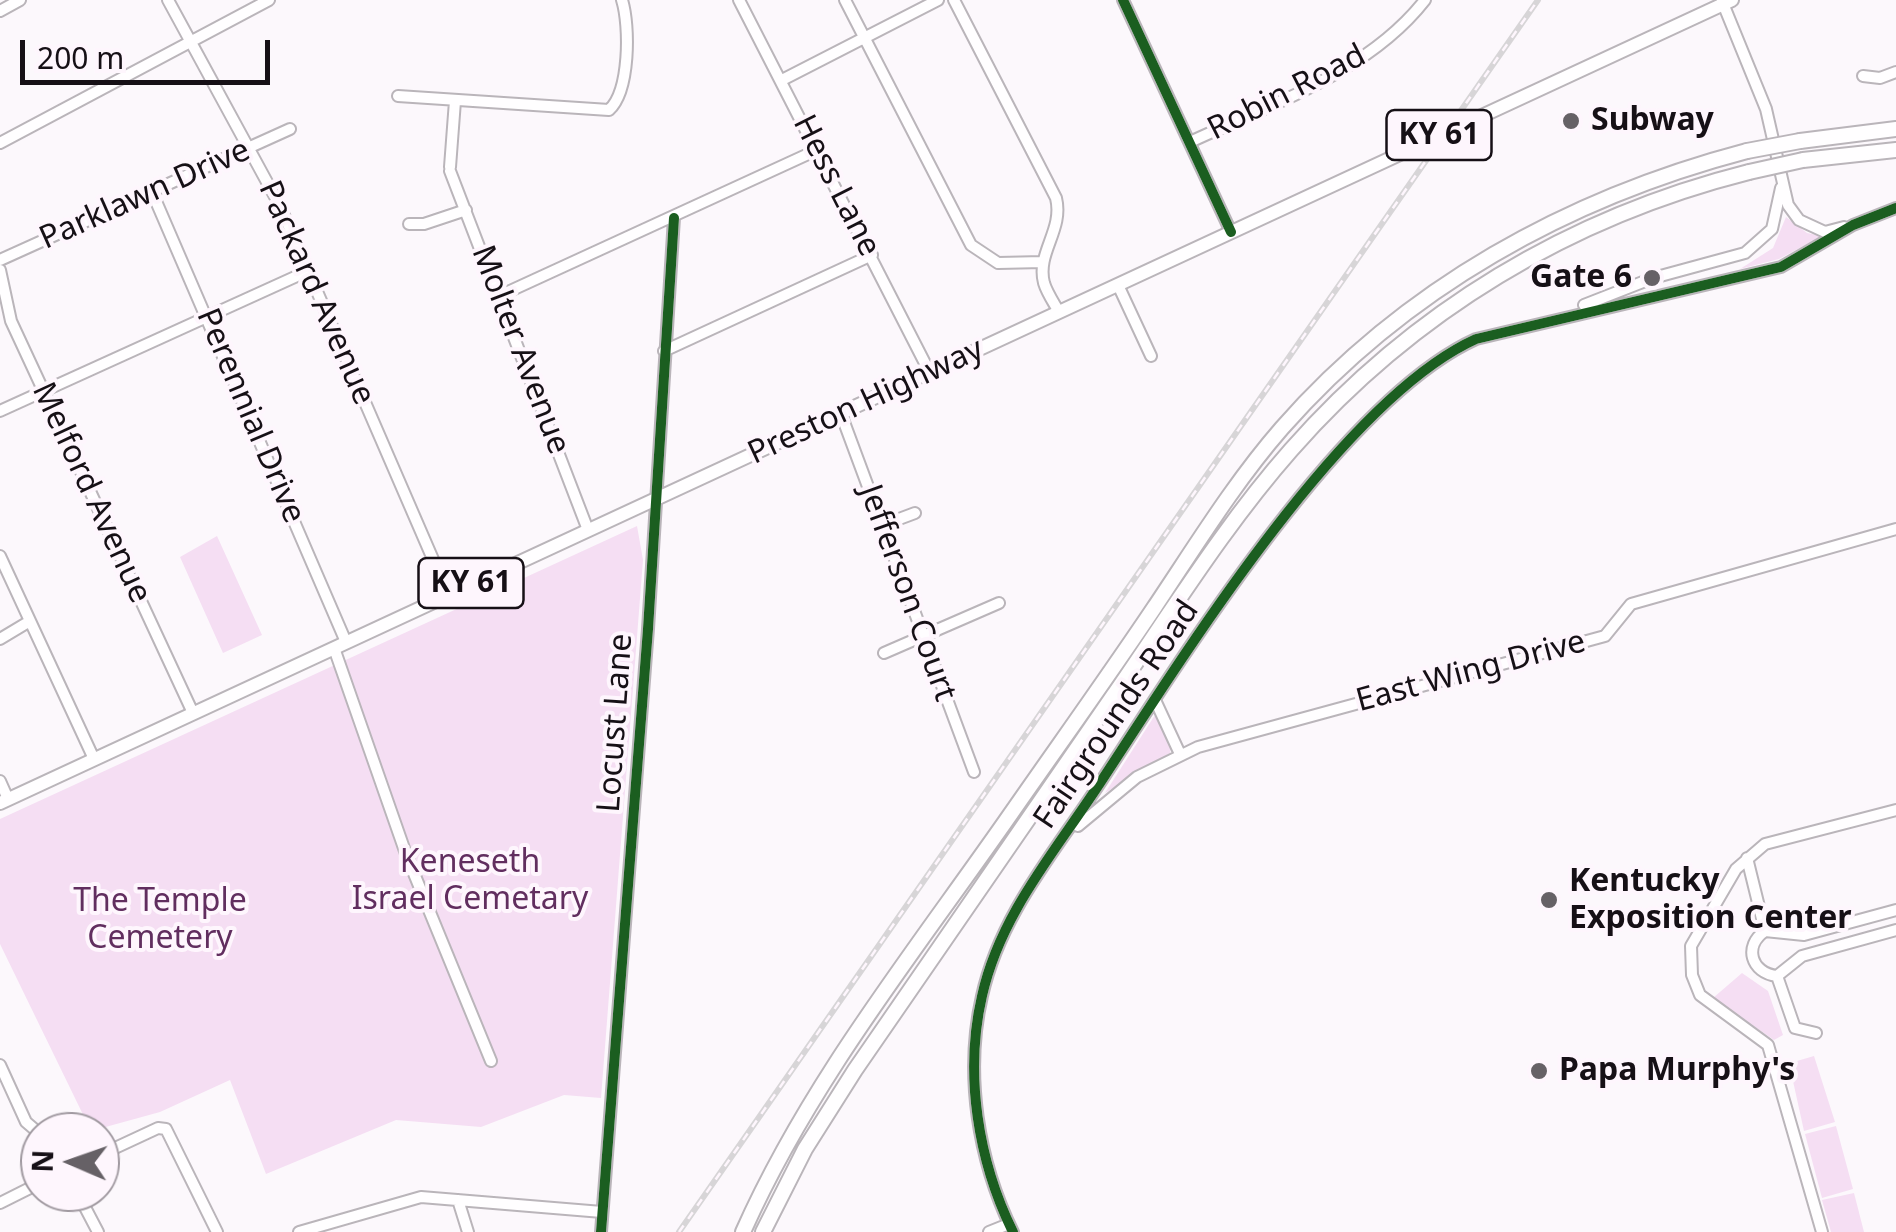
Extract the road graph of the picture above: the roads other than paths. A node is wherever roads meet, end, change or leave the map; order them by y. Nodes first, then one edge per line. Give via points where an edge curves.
1 (20, 0) edge
2 (168, 0) edge
3 (269, 0) edge
4 (622, 0) edge
5 (739, 0) edge
6 (845, 0) edge
7 (938, 0) edge
8 (954, 0) edge
9 (1124, 0) edge
10 (1425, 0) edge
11 (1726, 2) edge
12 (0, 10) edge
13 (864, 38) junction
14 (190, 43) junction
15 (1896, 72) edge
16 (1863, 76) dead end
17 (782, 80) junction
18 (398, 96) dead end
19 (456, 101) junction
20 (290, 129) dead end
21 (1896, 129) edge
22 (1190, 142) junction
23 (0, 143) edge
24 (249, 148) junction
25 (817, 150) junction
26 (1896, 150) edge
27 (1781, 187) junction
28 (152, 192) junction
29 (1896, 208) edge
30 (466, 210) junction
31 (674, 218) junction
32 (409, 224) dead end
33 (1853, 225) junction
34 (1231, 232) junction
35 (872, 255) junction
36 (0, 260) edge
37 (1042, 262) junction
38 (0, 270) edge
39 (308, 272) junction
40 (1118, 285) junction
41 (499, 296) junction
42 (1059, 312) junction
43 (207, 315) junction
44 (1553, 318) junction
45 (664, 351) junction
46 (1151, 356) dead end
47 (930, 373) junction
48 (42, 388) junction
49 (0, 410) edge
50 (841, 414) junction
51 (656, 500) junction
52 (915, 513) dead end
53 (884, 526) junction
54 (1896, 529) edge
55 (588, 530) junction
56 (0, 556) edge
57 (448, 594) junction
58 (999, 602) dead end
59 (30, 621) junction
60 (924, 637) junction
61 (0, 639) edge
62 (340, 645) junction
63 (884, 653) dead end
64 (1154, 700) junction
65 (193, 713) junction
66 (1180, 754) junction
67 (94, 759) junction
68 (974, 772) dead end
69 (0, 782) edge
70 (4, 801) edge
71 (1896, 810) edge
72 (1060, 846) junction
73 (1747, 858) junction
74 (1896, 910) edge
75 (1896, 930) edge
76 (1765, 932) junction
77 (1776, 976) junction
78 (1816, 1033) dead end
79 (491, 1062) dead end
80 (0, 1066) edge
81 (21, 1112) edge
82 (120, 1146) edge
83 (458, 1200) junction
84 (602, 1212) junction
85 (342, 1219) junction
86 (1011, 1228) edge
87 (218, 1232) edge
88 (299, 1232) edge
89 (345, 1232) edge
90 (468, 1232) edge
91 (600, 1232) edge
92 (743, 1232) edge
93 (763, 1232) edge
94 (989, 1232) edge
95 (1822, 1232) edge

1 - 12 street
2 - 14 street, Packard Avenue
3 - 14 street
4 - 19 street via 620,94 609,110
5 - 17 street, Hess Lane
6 - 13 street
7 - 13 street
8 - 37 street via 1056,198 1058,224
9 - 22 street
10 - 22 street, Robin Road via 1392,36 1355,62
11 - 27 street via 1766,109
11 - 34 main road, Preston Highway / KY 61
13 - 17 street
13 - 37 street via 971,245 998,262
14 - 23 street
14 - 24 street, Packard Avenue
15 - 16 street
17 - 25 street, Hess Lane
18 - 19 street
19 - 30 street, Molter Avenue via 450,169
20 - 24 street, Parklawn Drive
21 - 92 highway, bridge via 1747,151 1647,180 1524,236 1414,306 1312,395 1231,494 841,1057 771,1171
22 - 34 street
24 - 28 street, Parklawn Drive
24 - 39 street, Packard Avenue
25 - 31 street
25 - 35 street, Hess Lane
26 - 93 highway, bridge via 1749,172 1622,212 1512,266 1420,328 1323,415 1248,504 855,1070
27 - 33 street via 1792,213 1811,228
27 - 44 street via 1772,230 1746,253 1652,278
28 - 36 street, Parklawn Drive
28 - 43 street, Perennial Drive
29 - 33 street, Fairgrounds Road
30 - 32 street
30 - 41 street, Molter Avenue
31 - 41 street
31 - 45 street, Locust Lane
33 - 44 street, Fairgrounds Road via 1781,268
34 - 40 main road, Preston Highway / KY 61
35 - 45 street
35 - 47 street, Hess Lane
37 - 42 street
38 - 48 street, Melford Avenue via 10,321
39 - 43 street
39 - 57 street, Packard Avenue
40 - 42 main road, Preston Highway / KY 61
40 - 46 street
41 - 55 street, Molter Avenue
42 - 47 main road, Preston Highway / KY 61
43 - 48 street
43 - 62 street, Perennial Drive
44 - 64 street, Fairgrounds Road via 1448,352 1390,400 1283,522
45 - 51 street, Locust Lane
47 - 50 main road, Preston Highway / KY 61
48 - 49 street
48 - 65 street, Melford Avenue
50 - 51 main road, Preston Highway / KY 61
50 - 53 street, Jefferson Court
51 - 55 main road, Preston Highway / KY 61
51 - 84 street, Locust Lane
52 - 53 street
53 - 60 street, Jefferson Court
54 - 66 street, East Wing Drive via 1631,604 1605,636
55 - 57 main road, Preston Highway / KY 61
56 - 59 street
57 - 62 main road, Preston Highway / KY 61
58 - 60 street
59 - 61 street
59 - 67 street
60 - 63 street
60 - 68 street, Jefferson Court
62 - 65 main road, Preston Highway / KY 61
62 - 79 street, Perennial Drive via 406,854
64 - 66 street
64 - 72 street, Fairgrounds Road
65 - 67 main road, Preston Highway / KY 61
66 - 72 street, East Wing Drive via 1114,794
67 - 70 main road, Preston Highway / KY 61
69 - 70 street
71 - 73 street via 1765,844
72 - 86 street, Fairgrounds Road via 1027,888 998,947 976,1038 981,1136
73 - 76 street
73 - 95 street via 1698,930 1690,965 1708,1004 1768,1045
74 - 76 street via 1804,935
75 - 77 street via 1802,956
76 - 77 street via 1753,944 1752,958
77 - 78 street via 1795,1028
80 - 81 street
82 - 87 street via 163,1128
83 - 84 street
83 - 85 street via 408,1199
83 - 90 street
84 - 91 street, Locust Lane
85 - 88 street
85 - 89 street
86 - 94 street, Fairgrounds Road

